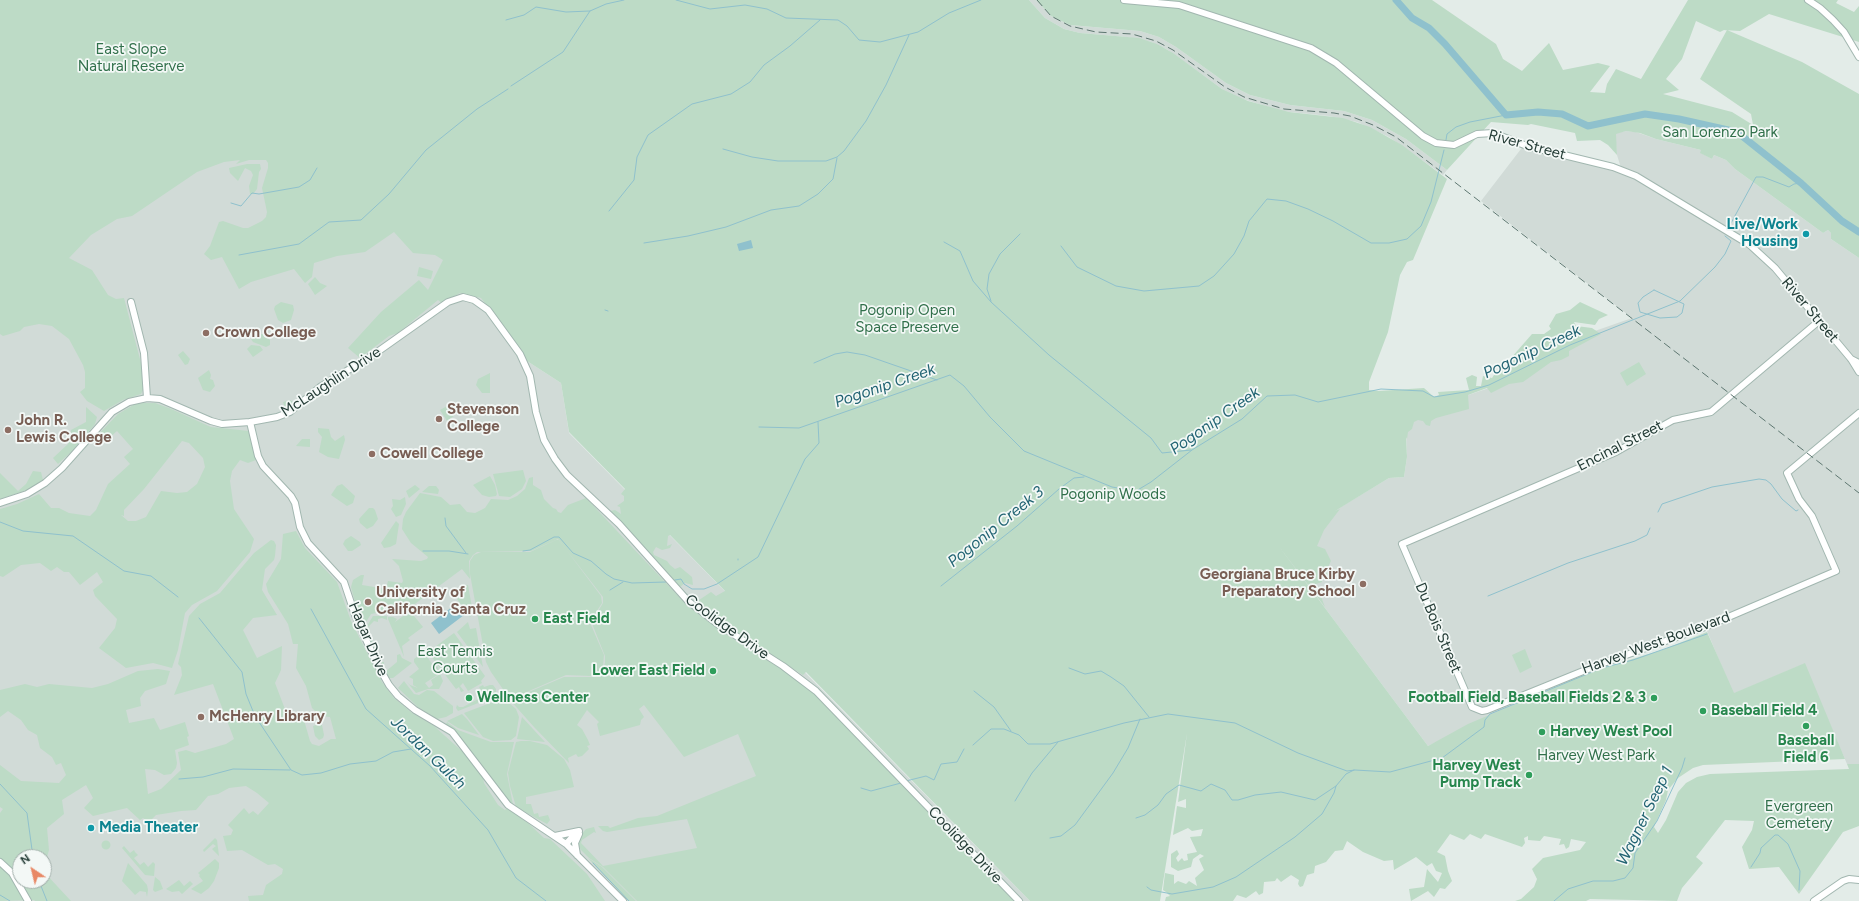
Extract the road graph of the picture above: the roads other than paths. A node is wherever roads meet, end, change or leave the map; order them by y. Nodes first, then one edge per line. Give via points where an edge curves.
1 (1124, 0) edge
2 (1808, 0) edge
3 (1859, 57) edge
4 (474, 300) joint
5 (131, 302) dead end
6 (1819, 321) junction
7 (1851, 359) junction
8 (1859, 363) edge
9 (1859, 372) edge
10 (147, 398) junction
11 (1859, 413) edge
12 (250, 422) junction
13 (0, 504) edge
14 (1402, 544) joint
15 (1829, 556) junction
16 (1820, 578) junction
17 (1476, 710) joint
18 (579, 833) junction
19 (555, 836) junction
20 (566, 844) junction
21 (577, 855) junction
22 (0, 862) edge
23 (1859, 880) edge
24 (28, 901) edge
25 (623, 901) edge
26 (1019, 901) edge
27 (1814, 901) edge

1 - 6 street, River Street via 1179,5 1311,48 1336,64 1436,144 1454,144 1477,134 1493,133 1527,146 1636,176 1750,245 1775,268
2 - 3 street via 1833,20
4 - 12 street, McLaughlin Drive via 463,297 453,299 373,355 326,382 290,412
4 - 26 street, Coolidge Drive via 488,310 520,354 530,376 544,440 567,475 618,524 688,601 816,691
5 - 10 street via 144,353
6 - 7 street, River Street
6 - 14 street, Encinal Street via 1711,412 1673,420 1616,452
7 - 8 street, River Street
7 - 9 street, River Street
10 - 12 street, McLaughlin Drive via 167,402 216,423
10 - 13 street, McLaughlin Drive via 117,408 51,479 33,491
11 - 15 street via 1787,473 1799,499 1812,516
12 - 19 street, Hagar Drive via 262,466 291,496 300,527 308,543 344,582 355,615 389,685 415,710 457,737 512,809
14 - 17 street, Du Bois Street via 1470,703
15 - 16 street via 1829,569
15 - 16 street, Harvey West Boulevard via 1836,571
16 - 17 street, Harvey West Boulevard via 1705,627 1598,665 1487,710
18 - 19 street
18 - 20 street
18 - 21 street via 575,843
19 - 20 street, Hagar Drive
20 - 21 street, Hagar Drive
21 - 25 street, Hagar Drive
22 - 24 street via 12,873
23 - 27 street via 1843,881

